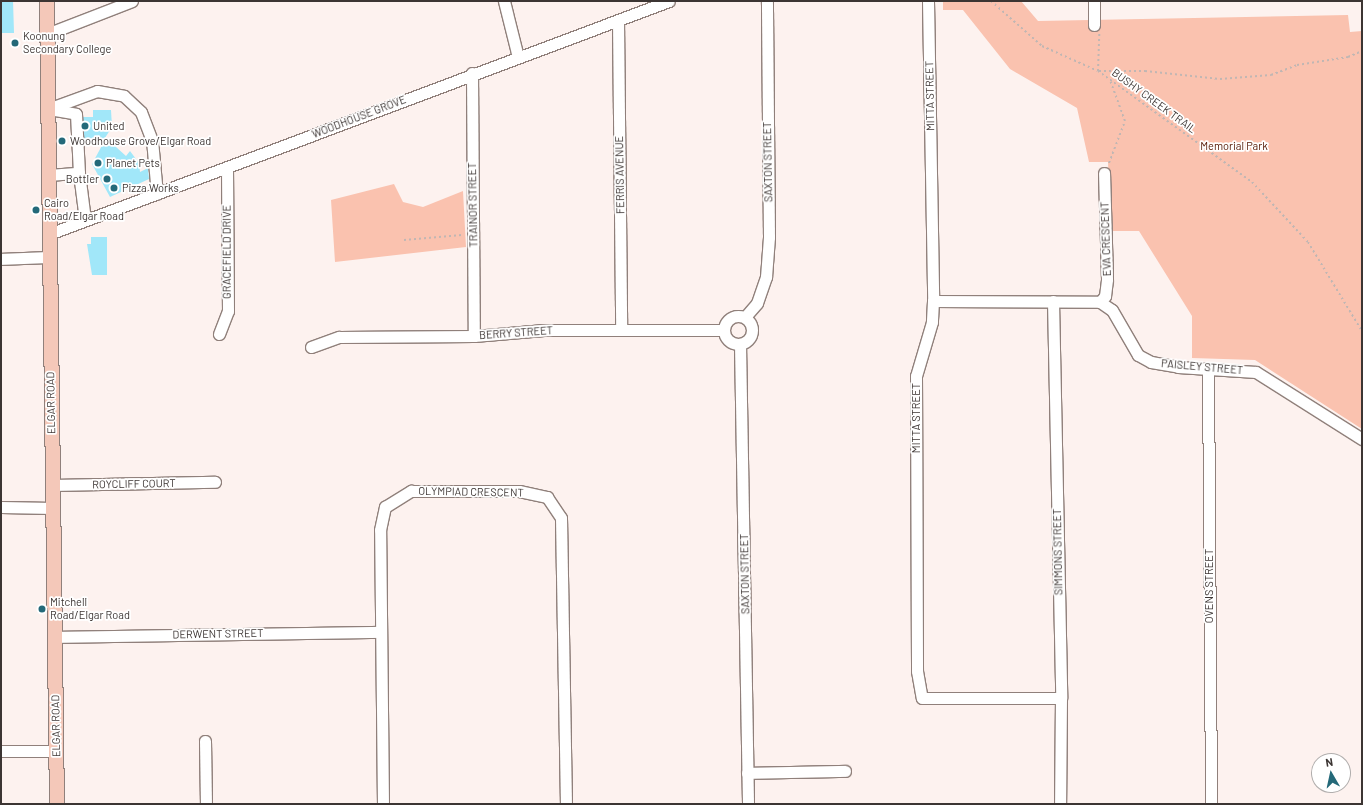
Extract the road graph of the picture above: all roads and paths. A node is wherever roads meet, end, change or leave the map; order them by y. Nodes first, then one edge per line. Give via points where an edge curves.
1 (47, 1) edge
2 (132, 1) edge
3 (504, 1) edge
4 (767, 1) edge
5 (928, 1) edge
6 (991, 1) edge
7 (1094, 1) edge
8 (663, 2) edge
9 (618, 21) junction
10 (1094, 25) joint
11 (47, 34) junction
12 (1362, 51) edge
13 (518, 57) junction
14 (1098, 71) junction
15 (472, 73) junction
16 (1110, 80) junction
17 (48, 109) junction
18 (227, 167) junction
19 (79, 173) junction
20 (1104, 173) joint
21 (48, 175) junction
22 (157, 194) junction
23 (86, 220) junction
24 (49, 234) junction
25 (462, 235) dead end
26 (404, 240) dead end
27 (49, 257) junction
28 (1, 259) edge
29 (1053, 300) junction
30 (933, 301) junction
31 (1100, 302) junction
32 (745, 317) junction
33 (621, 330) junction
34 (724, 330) junction
35 (1362, 331) edge
36 (219, 334) dead end
37 (474, 336) junction
38 (740, 344) junction
39 (311, 347) dead end
40 (1208, 369) junction
41 (1362, 439) edge
42 (215, 482) dead end
43 (52, 486) junction
44 (1, 507) edge
45 (53, 508) junction
46 (381, 632) junction
47 (55, 636) junction
48 (1061, 698) junction
49 (205, 741) dead end
50 (1, 751) edge
51 (56, 751) junction
52 (844, 771) dead end
53 (748, 773) junction
54 (57, 804) edge
55 (206, 804) edge
56 (383, 804) edge
57 (566, 804) edge
58 (748, 804) edge
59 (1060, 804) edge
60 (1211, 804) edge

1 - 11 main road, ELGAR ROAD
2 - 11 street
3 - 13 street
4 - 32 street, SAXTON STREET via 769,237 766,277 757,303
5 - 30 street, MITTA STREET
6 - 14 path, BUSHY CREEK TRAIL via 1042,46
7 - 10 street
8 - 9 street, WOODHOUSE GROVE
9 - 13 street, WOODHOUSE GROVE
9 - 33 street, FERRIS AVENUE
10 - 14 path via 1099,31
11 - 17 main road, ELGAR ROAD
12 - 14 path via 1348,57 1297,65 1271,75 1220,79 1145,71
13 - 15 street, WOODHOUSE GROVE
14 - 16 path, BUSHY CREEK TRAIL
15 - 18 street, WOODHOUSE GROVE
15 - 37 street, TRAINOR STREET
16 - 20 path via 1125,121
16 - 35 path, BUSHY CREEK TRAIL via 1252,182 1308,242
17 - 19 street via 76,114
17 - 21 main road, ELGAR ROAD
17 - 22 street via 97,91 124,96 141,112 152,140
18 - 22 street, WOODHOUSE GROVE
18 - 36 street, GRACEFIELD DRIVE via 228,311
19 - 21 street
19 - 23 street
20 - 31 street, EVA CRESCENT via 1108,279 1105,296
21 - 24 main road, ELGAR ROAD
22 - 23 street, WOODHOUSE GROVE
23 - 24 street, WOODHOUSE GROVE
24 - 27 main road, ELGAR ROAD
25 - 26 path
27 - 28 street
27 - 43 main road, ELGAR ROAD
29 - 30 street
29 - 31 street
29 - 48 street, SIMMONS STREET
30 - 48 street, MITTA STREET via 932,322 916,376 917,671 922,698
31 - 40 street, PAISLEY STREET via 1112,310 1138,355 1151,362
32 - 34 street via 732,317
32 - 38 street via 752,330 750,336
33 - 34 street, BERRY STREET
33 - 37 street, BERRY STREET via 544,330
34 - 38 street via 728,340
37 - 39 street, BERRY STREET via 339,337
38 - 53 street, SAXTON STREET
40 - 41 street, PAISLEY STREET via 1256,372
40 - 60 street, OVENS STREET
42 - 43 street, ROYCLIFF COURT
43 - 45 main road, ELGAR ROAD
44 - 45 street
45 - 47 main road, ELGAR ROAD
46 - 47 street, DERWENT STREET
46 - 56 street, OLYMPIAD CRESCENT
46 - 57 street, OLYMPIAD CRESCENT via 380,530 385,507 411,491 520,491 547,497 561,518
47 - 51 main road, ELGAR ROAD
48 - 59 street, SIMMONS STREET
49 - 55 street
50 - 51 street
51 - 54 main road, ELGAR ROAD
52 - 53 street
53 - 58 street, SAXTON STREET

